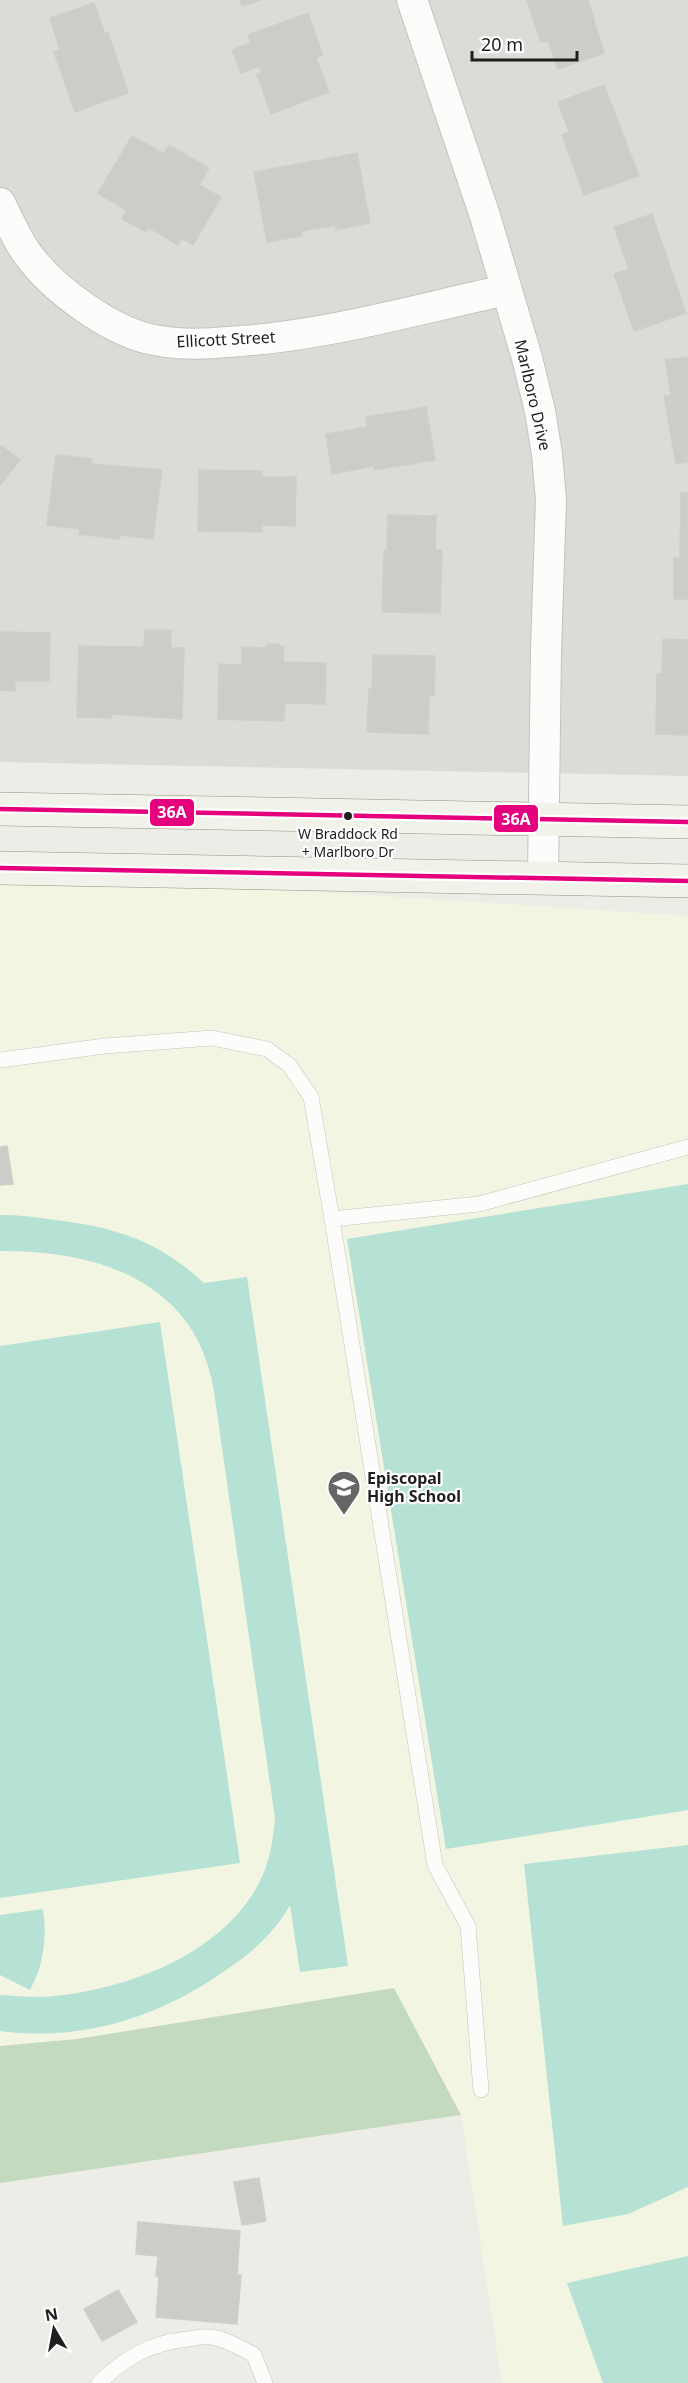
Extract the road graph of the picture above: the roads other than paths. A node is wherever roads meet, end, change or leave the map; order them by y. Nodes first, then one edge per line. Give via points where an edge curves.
1 (412, 0) edge
2 (0, 203) edge
3 (506, 290) junction
4 (0, 809) edge
5 (545, 819) junction
6 (688, 822) edge
7 (0, 868) edge
8 (543, 878) junction
9 (688, 881) edge
10 (0, 1060) edge
11 (688, 1147) edge
12 (333, 1220) junction
13 (480, 2090) dead end
14 (99, 2383) edge
15 (265, 2383) edge

1 - 3 street, Marlboro Drive
2 - 3 street, Ellicott Street via 25,251 45,275 94,315 157,341 192,345 290,336
3 - 5 street, Marlboro Drive via 540,411 551,500
4 - 5 main road
5 - 6 main road
5 - 8 street, Marlboro Drive
7 - 8 main road
8 - 9 main road
10 - 12 lane via 105,1046 212,1038 267,1049 289,1065 311,1097
11 - 12 lane via 479,1204
12 - 13 lane via 435,1865 468,1926
14 - 15 lane via 120,2363 151,2346 210,2337 254,2355

